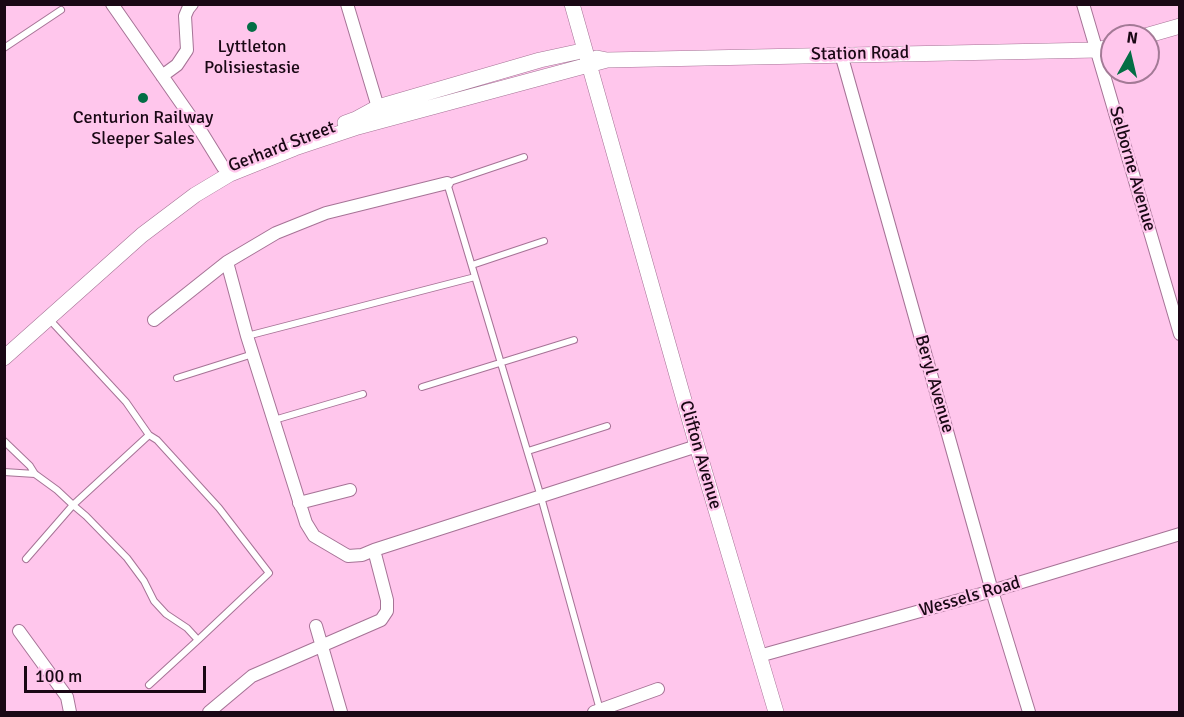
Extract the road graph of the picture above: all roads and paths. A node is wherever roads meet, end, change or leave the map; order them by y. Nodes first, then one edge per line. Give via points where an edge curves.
1 (112, 4) edge
2 (192, 4) edge
3 (347, 4) edge
4 (564, 4) edge
5 (572, 4) edge
6 (1083, 4) edge
7 (61, 10) dead end
8 (1179, 26) edge
9 (1160, 32) edge
10 (1100, 38) edge
11 (4, 48) edge
12 (1100, 48) edge
13 (841, 54) junction
14 (583, 60) junction
15 (162, 76) junction
16 (1114, 84) edge
17 (380, 114) junction
18 (524, 157) dead end
19 (226, 171) junction
20 (447, 183) junction
21 (544, 241) dead end
22 (227, 262) junction
23 (472, 265) junction
24 (475, 277) junction
25 (48, 318) junction
26 (154, 320) dead end
27 (1179, 334) edge
28 (247, 336) junction
29 (574, 340) dead end
30 (4, 350) edge
31 (254, 354) junction
32 (4, 358) edge
33 (501, 363) junction
34 (177, 378) dead end
35 (422, 387) dead end
36 (363, 394) dead end
37 (274, 420) junction
38 (607, 426) dead end
39 (149, 435) junction
40 (4, 441) edge
41 (698, 446) junction
42 (528, 451) junction
43 (4, 472) edge
44 (35, 474) junction
45 (350, 490) dead end
46 (541, 496) junction
47 (299, 504) junction
48 (73, 505) junction
49 (1179, 534) edge
50 (374, 550) junction
51 (26, 559) dead end
52 (992, 591) junction
53 (316, 626) dead end
54 (19, 631) dead end
55 (198, 640) junction
56 (322, 646) junction
57 (759, 656) junction
58 (149, 685) dead end
59 (658, 689) dead end
60 (70, 712) edge
61 (209, 712) edge
62 (341, 712) edge
63 (597, 712) edge
64 (776, 712) edge
65 (1029, 712) edge

1 - 15 street
2 - 15 street via 185,16 187,50 177,65
3 - 17 street
4 - 14 street, Clifton Avenue
5 - 14 street, Clifton Avenue
6 - 10 street, Selborne Avenue
7 - 11 lane
8 - 9 street
12 - 13 street, Station Road
13 - 14 street, Station Road
13 - 52 street, Beryl Avenue
14 - 17 street, Gerhard Street via 540,60
14 - 41 street, Clifton Avenue
15 - 19 street
16 - 27 street, Selborne Avenue
17 - 19 street, Gerhard Street via 291,141
18 - 20 lane
19 - 25 street, Gerhard Street via 142,235
19 - 30 street, Gerhard Street via 108,255
20 - 22 street via 326,213 276,233
20 - 23 lane
21 - 23 lane
22 - 26 street
22 - 28 street
23 - 24 lane
24 - 28 lane
24 - 33 lane
25 - 32 street, Gerhard Street
25 - 39 lane via 126,402
28 - 31 street
29 - 33 lane
31 - 34 lane
31 - 37 street
33 - 35 lane
33 - 42 lane
36 - 37 lane
37 - 47 street
38 - 42 lane
39 - 48 lane
39 - 55 lane via 219,508 270,573
40 - 44 lane
41 - 46 street
41 - 57 street, Clifton Avenue
42 - 46 lane
43 - 44 lane
44 - 48 lane
45 - 47 street
46 - 50 street
46 - 63 lane
47 - 50 street via 310,531 325,543 348,556
48 - 51 lane
48 - 55 lane via 127,558 166,614 188,628
49 - 52 street, Wessels Road
50 - 56 street via 387,611 371,626
52 - 57 street, Wessels Road
52 - 65 street, Beryl Avenue
53 - 56 street
54 - 60 street via 67,697
55 - 58 lane
56 - 61 street via 252,676
56 - 62 street
57 - 64 street, Clifton Avenue
59 - 63 street

